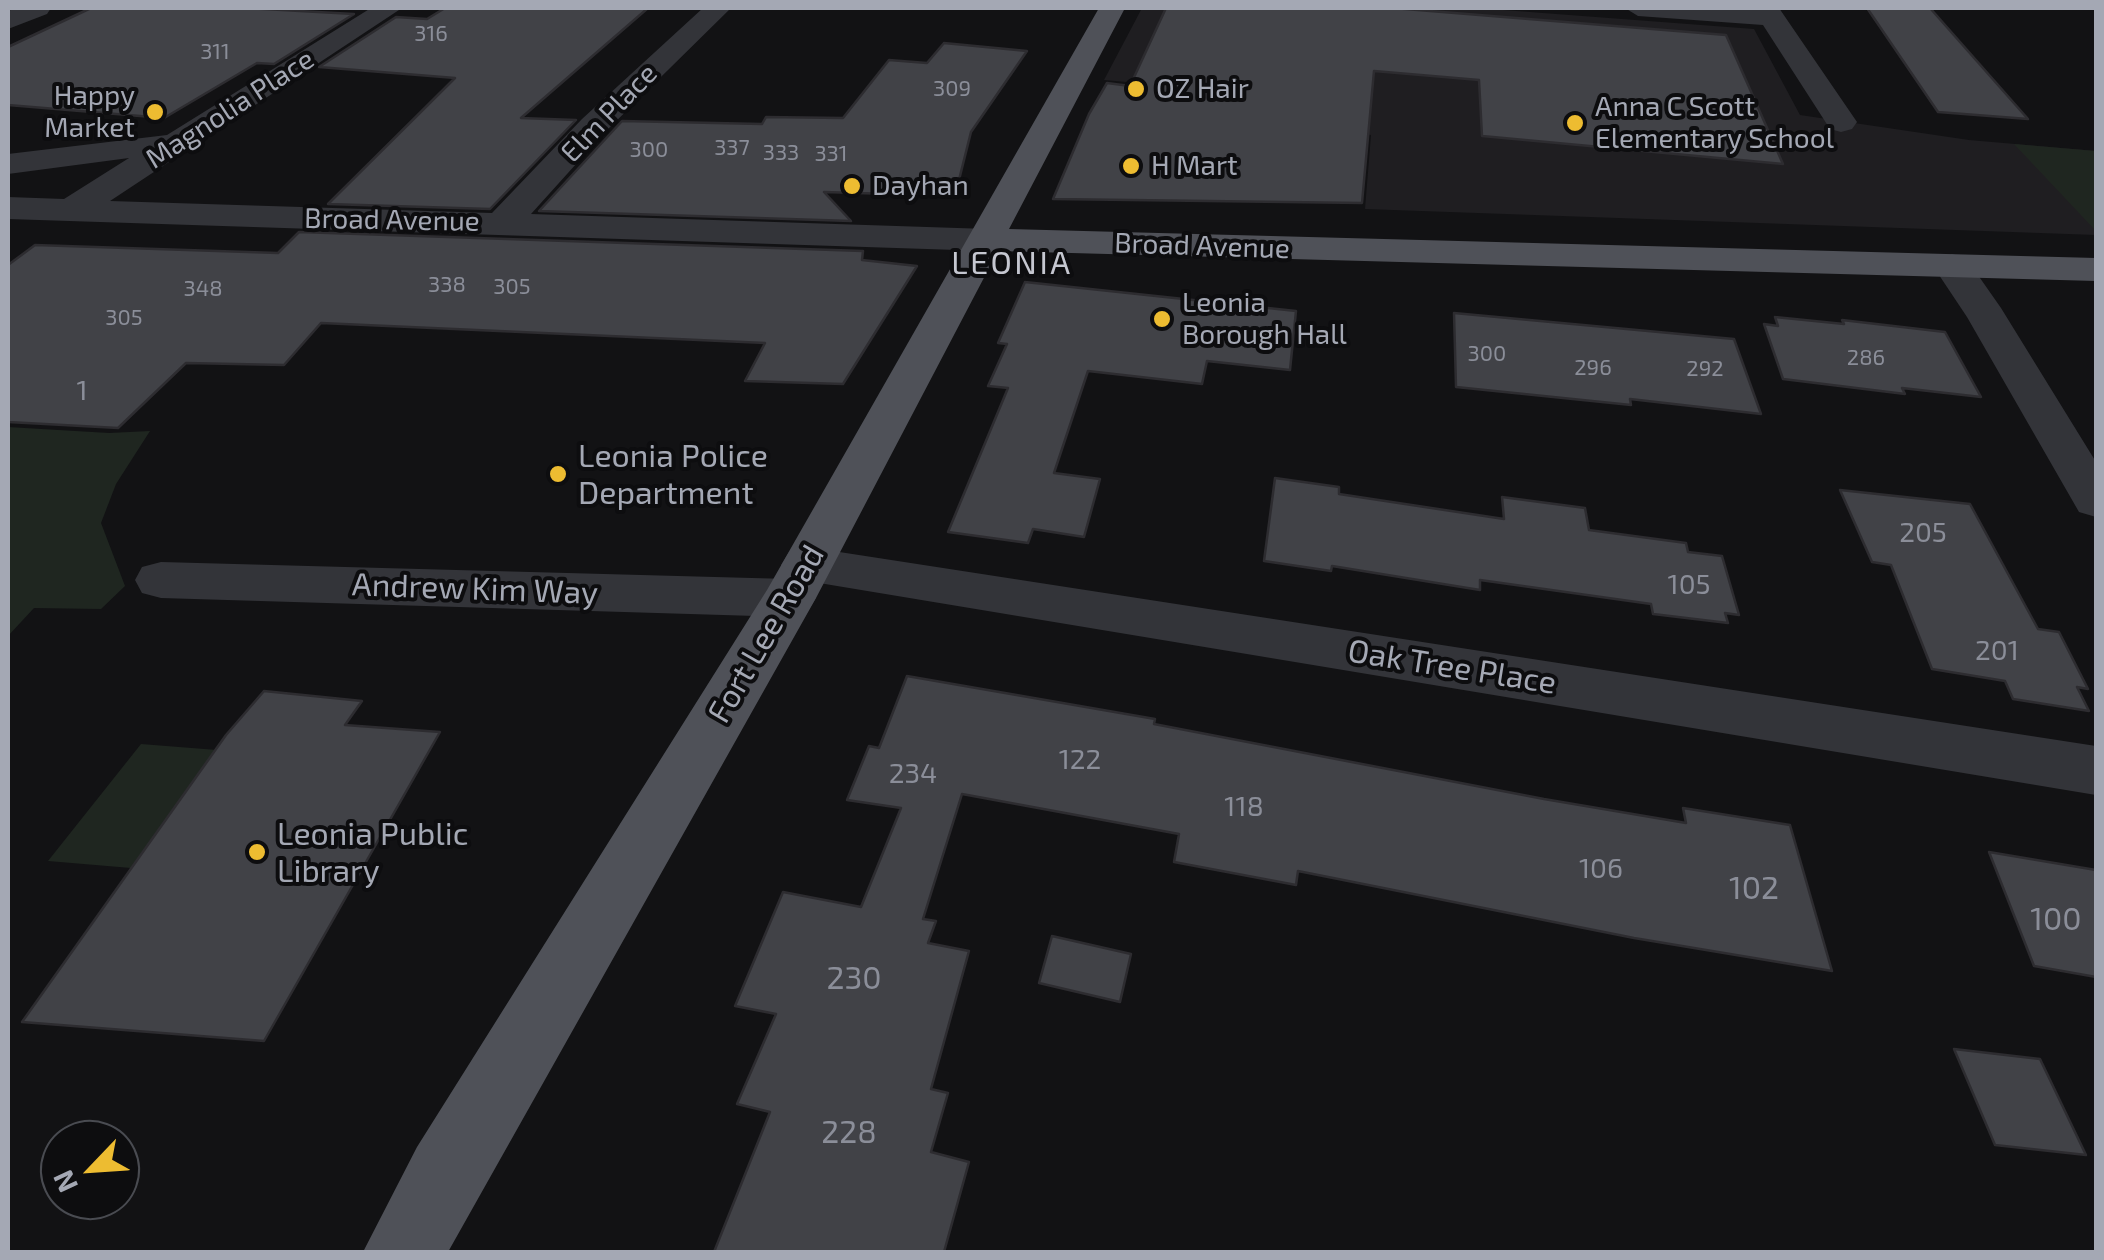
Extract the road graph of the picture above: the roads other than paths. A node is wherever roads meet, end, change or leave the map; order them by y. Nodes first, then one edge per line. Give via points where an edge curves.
1 (38, 8) edge
2 (388, 8) edge
3 (718, 8) edge
4 (1112, 8) edge
5 (1638, 8) edge
6 (1768, 12) edge
7 (8, 21) edge
8 (1840, 122) dead end
9 (177, 143) junction
10 (8, 164) edge
11 (8, 208) edge
12 (63, 210) junction
13 (504, 222) junction
14 (988, 240) junction
15 (8, 243) edge
16 (1952, 266) junction
17 (2096, 270) edge
18 (2096, 501) edge
19 (161, 580) dead end
20 (798, 581) junction
21 (2096, 770) edge
22 (404, 1252) edge

1 - 7 street
2 - 9 street, Magnolia Place
3 - 13 street, Elm Place
4 - 14 main road, Fort Lee Road
5 - 6 street
6 - 8 street
9 - 10 street
9 - 12 street, Magnolia Place
11 - 12 street, Broad Avenue
12 - 13 street, Broad Avenue
12 - 15 street, Magnolia Place
13 - 14 street, Broad Avenue
14 - 16 main road, Broad Avenue
14 - 20 main road, Fort Lee Road
16 - 17 main road, Broad Avenue
16 - 18 street
19 - 20 street, Andrew Kim Way
20 - 21 street, Oak Tree Place
20 - 22 main road, Fort Lee Road

